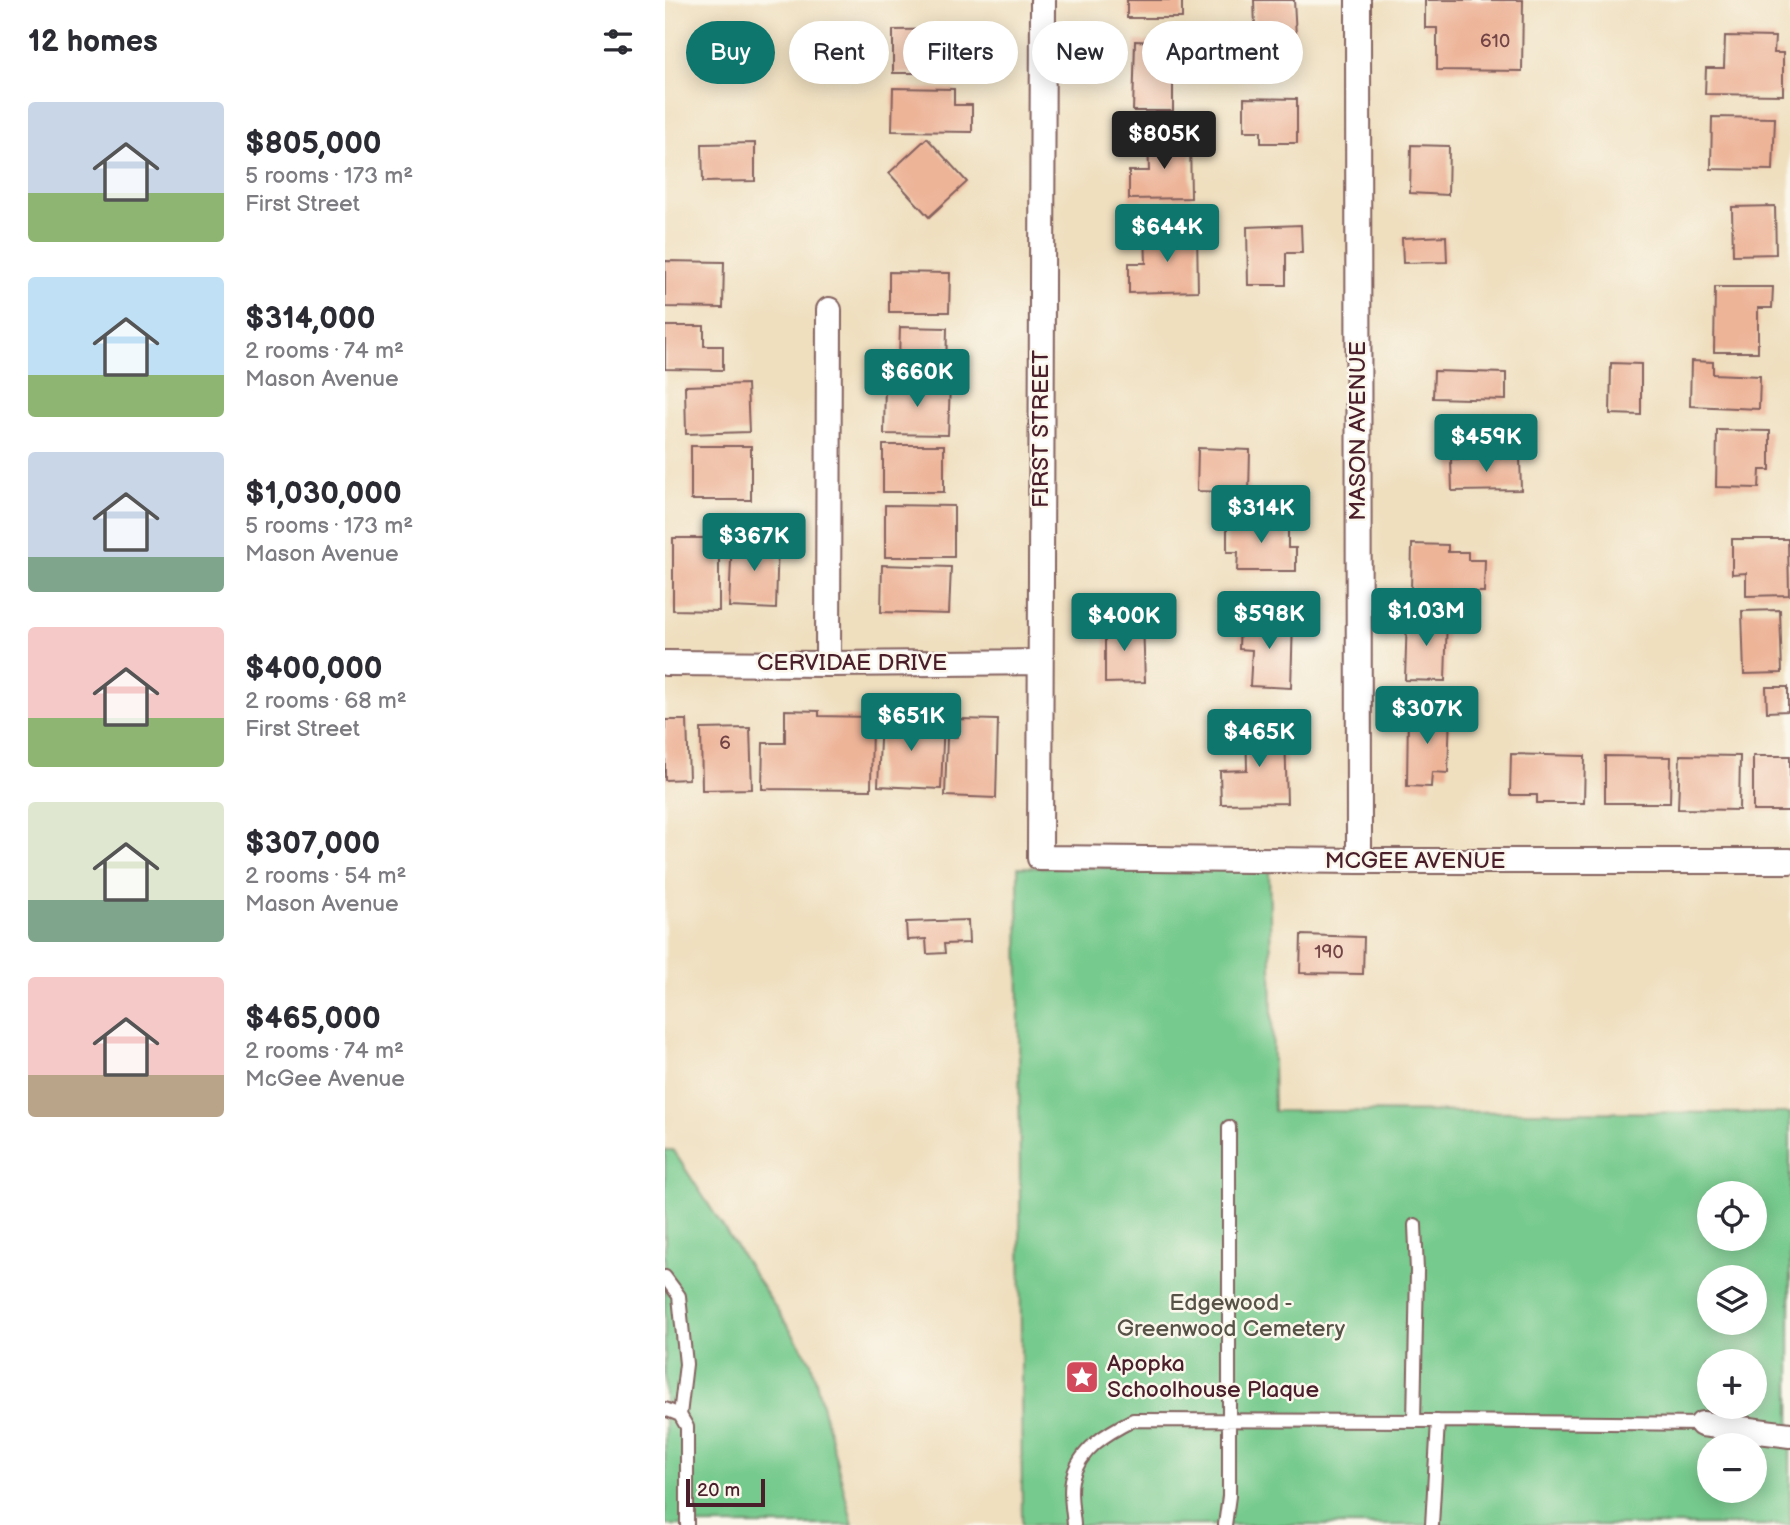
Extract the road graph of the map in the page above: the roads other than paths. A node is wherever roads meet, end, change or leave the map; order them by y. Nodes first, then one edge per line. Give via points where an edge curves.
1 (1043, 0) edge
2 (1358, 0) edge
3 (829, 310) dead end
4 (1039, 662) junction
5 (665, 663) edge
6 (828, 664) junction
7 (1040, 858) joint
8 (1790, 861) edge
9 (1359, 862) junction
10 (1229, 1127) dead end
11 (1415, 1225) dead end
12 (665, 1277) edge
13 (665, 1409) edge
14 (680, 1415) junction
15 (1229, 1420) junction
16 (1413, 1420) junction
17 (1438, 1420) junction
18 (1702, 1424) joint
19 (1790, 1435) edge
20 (687, 1525) edge
21 (1075, 1525) edge
22 (1225, 1525) edge
23 (1432, 1525) edge

1 - 4 street, FIRST STREET
2 - 9 street, MASON AVENUE
3 - 6 street
4 - 6 street, CERVIDAE DRIVE
4 - 7 street, FIRST STREET
5 - 6 street, CERVIDAE DRIVE
7 - 9 street, MCGEE AVENUE
8 - 9 street, MCGEE AVENUE
10 - 15 lane
11 - 16 lane
12 - 14 lane via 679,1296 686,1364
13 - 14 lane
14 - 20 lane via 687,1427
15 - 16 lane
15 - 21 lane via 1133,1420 1111,1431 1084,1452 1072,1480
15 - 22 lane
16 - 17 lane
17 - 18 lane
17 - 23 lane
18 - 19 street

